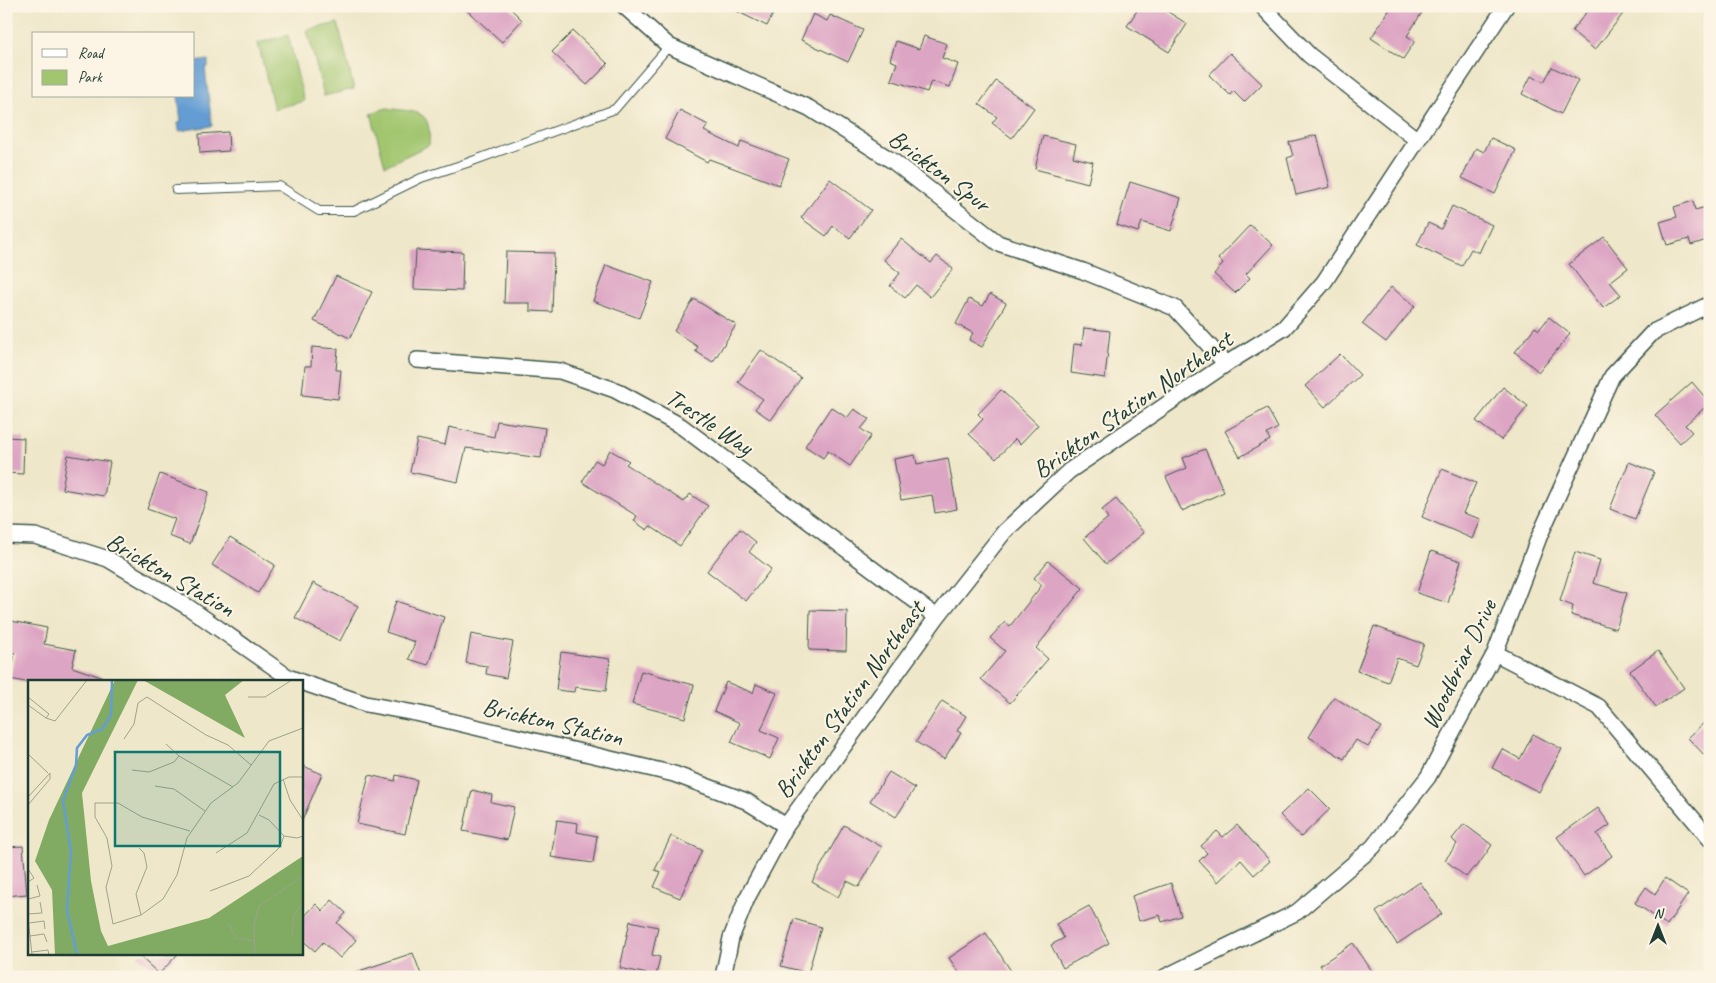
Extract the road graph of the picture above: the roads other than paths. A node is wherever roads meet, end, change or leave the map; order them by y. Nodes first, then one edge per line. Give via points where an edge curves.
1 (624, 6) edge
2 (1262, 6) edge
3 (1506, 6) edge
4 (669, 46) junction
5 (1416, 139) junction
6 (176, 190) dead end
7 (1710, 304) edge
8 (417, 360) dead end
9 (1226, 364) junction
10 (6, 535) edge
11 (937, 616) junction
12 (1495, 653) junction
13 (296, 680) edge
14 (302, 682) edge
15 (786, 826) junction
16 (1710, 839) edge
17 (723, 977) edge
18 (1165, 977) edge

1 - 4 street, Brickton Spur
2 - 5 street via 1309,55
3 - 5 street, Brickton Station Northeast
4 - 6 lane via 615,109 421,178 354,211 319,211 279,186
4 - 9 street, Brickton Spur via 809,108 894,162 998,243 1083,271 1176,308
5 - 9 street, Brickton Station Northeast via 1324,282 1284,328
7 - 12 street, Woodbriar Drive via 1653,332 1612,376 1539,537
8 - 11 street, Trestle Way via 560,370 615,390 681,426
9 - 11 street, Brickton Station Northeast via 1070,471 1004,532
10 - 13 street, Brickton Station via 35,536 108,559 188,607
11 - 15 street, Brickton Station Northeast
12 - 16 street via 1600,707
12 - 18 street, Woodbriar Drive via 1428,776 1373,847 1297,912
14 - 15 street, Brickton Station via 366,704 674,774 746,801
15 - 17 street, Brickton Station Northeast via 747,898 731,938

